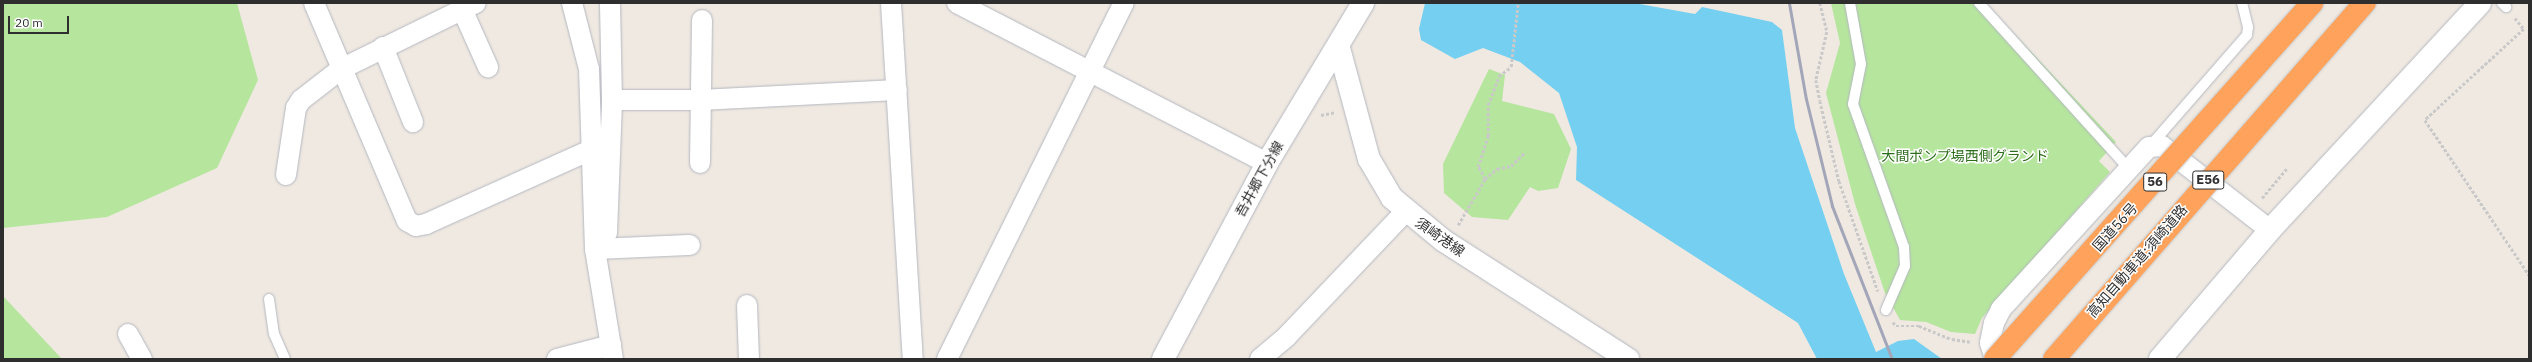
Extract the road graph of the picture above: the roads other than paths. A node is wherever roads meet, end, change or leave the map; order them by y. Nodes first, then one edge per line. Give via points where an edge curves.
1 (314, 3) edge
2 (572, 3) edge
3 (610, 3) edge
4 (891, 3) edge
5 (957, 3) edge
6 (1124, 3) edge
7 (1363, 3) edge
8 (1850, 3) edge
9 (1979, 3) edge
10 (2242, 3) edge
11 (2312, 3) edge
12 (2365, 3) edge
13 (2480, 3) edge
14 (469, 6) edge
15 (702, 20) dead end
16 (383, 47) junction
17 (1339, 48) junction
18 (488, 67) dead end
19 (341, 69) junction
20 (1088, 72) junction
21 (897, 90) junction
22 (612, 100) junction
23 (700, 100) junction
24 (413, 122) dead end
25 (2149, 147) junction
26 (593, 149) junction
27 (700, 163) dead end
28 (1267, 164) junction
29 (2128, 168) junction
30 (286, 175) dead end
31 (1405, 212) junction
32 (2270, 230) junction
33 (690, 245) dead end
34 (601, 248) junction
35 (269, 298) dead end
36 (746, 305) dead end
37 (1886, 310) road end
38 (128, 334) dead end
39 (612, 352) edge
40 (142, 359) edge
41 (285, 359) edge
42 (557, 359) edge
43 (749, 359) edge
44 (913, 359) edge
45 (947, 359) edge
46 (1163, 359) edge
47 (1260, 359) edge
48 (1628, 359) edge
49 (1995, 359) edge
50 (2054, 359) edge
51 (2160, 359) edge

1 - 19 street
2 - 26 street via 589,69
3 - 22 street
4 - 21 street
5 - 20 street
6 - 20 street
7 - 17 main road, 吾井郷下分線
8 - 37 lane via 1861,64 1853,104 1904,247 1905,266
9 - 29 lane
10 - 25 lane via 2248,27 2247,35
11 - 49 highway, 国道56号 / 56, bridge
12 - 50 highway, 高知自動車道;須崎道路 / E56, bridge via 2101,301
13 - 32 main road
14 - 16 street
14 - 18 street
15 - 23 street
16 - 19 street
16 - 24 street
17 - 28 main road, 吾井郷下分線
17 - 31 main road, 須崎港線 via 1369,159 1380,181
19 - 26 street via 407,221 416,226
19 - 30 street via 301,100 296,108
20 - 28 street
20 - 45 street
21 - 23 street
21 - 44 street
22 - 23 street
22 - 34 street
23 - 27 street
25 - 29 street
25 - 32 street via 2162,146
26 - 34 street
28 - 46 main road, 吾井郷下分線
29 - 49 street via 2001,309 1994,323 1990,343
31 - 47 street via 1287,336
31 - 48 main road, 須崎港線 via 1444,241
32 - 51 main road
33 - 34 street
34 - 39 street
35 - 41 lane via 274,334
36 - 43 street
38 - 40 street
39 - 42 street

